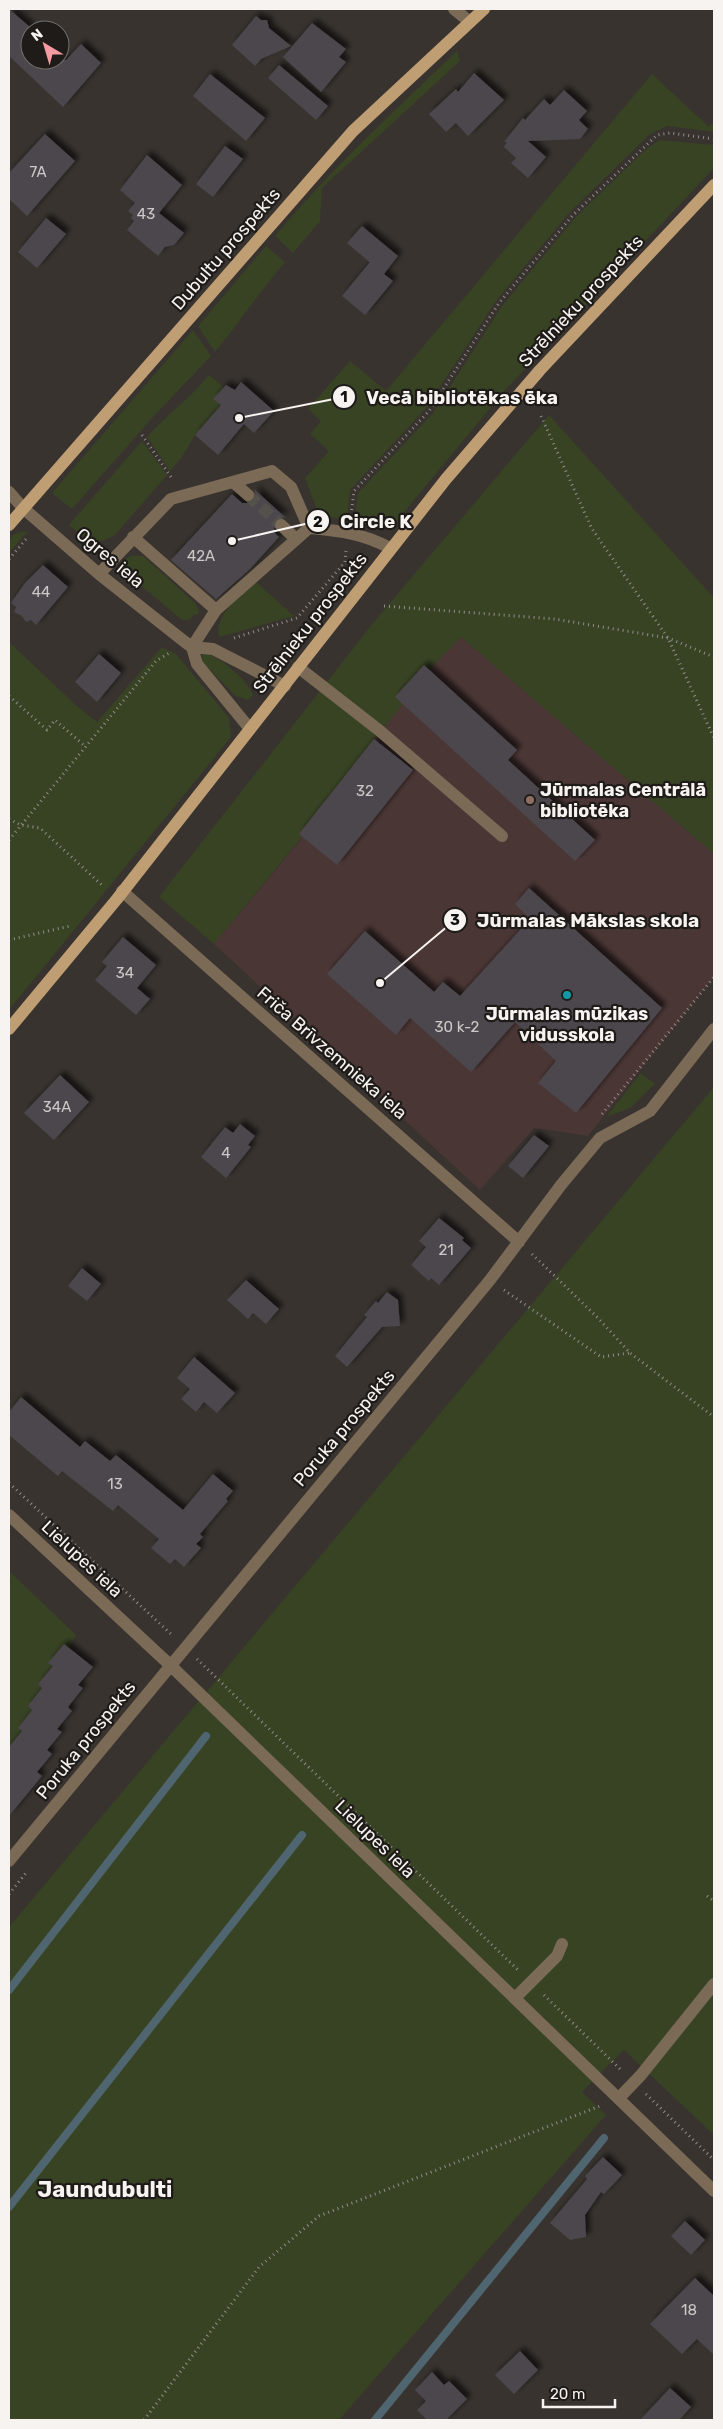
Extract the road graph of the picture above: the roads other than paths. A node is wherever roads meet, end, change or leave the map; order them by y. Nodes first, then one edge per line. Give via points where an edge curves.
1 (454, 9) edge
2 (484, 9) edge
3 (470, 22) junction
4 (714, 185) edge
5 (233, 482) junction
6 (9, 492) edge
7 (248, 495) tunnel mouth
8 (23, 508) junction
9 (9, 525) edge
10 (280, 525) tunnel mouth
11 (309, 528) junction
12 (134, 537) junction
13 (296, 539) junction
14 (390, 548) junction
15 (99, 574) junction
16 (216, 610) junction
17 (189, 644) junction
18 (298, 667) junction
19 (284, 686) junction
20 (250, 730) junction
21 (502, 836) dead end
22 (119, 895) junction
23 (9, 1029) edge
24 (714, 1029) edge
25 (519, 1242) junction
26 (9, 1515) edge
27 (170, 1665) junction
28 (9, 1862) edge
29 (562, 1944) dead end
30 (714, 1984) edge
31 (515, 1998) junction
32 (620, 2098) junction
33 (714, 2191) edge

1 - 3 street
2 - 3 main road, Dubultu prospekts
3 - 8 main road, Dubultu prospekts via 353,131
4 - 14 main road, Strēlnieku prospekts via 540,370
5 - 7 street
5 - 11 street via 272,471 291,487
5 - 12 street via 171,498
6 - 8 street, Ogres iela
8 - 9 main road, Dubultu prospekts
8 - 15 street, Ogres iela
10 - 13 street
11 - 13 street
11 - 14 street via 349,532 369,537
12 - 15 street
12 - 16 street
13 - 16 street
14 - 18 main road, Strēlnieku prospekts
15 - 17 street, Ogres iela
16 - 17 street
17 - 19 street, Ogres iela via 213,649
17 - 20 street via 196,664
18 - 19 main road, Strēlnieku prospekts
18 - 21 street via 380,731
19 - 20 main road, Strēlnieku prospekts
20 - 22 main road, Strēlnieku prospekts
22 - 23 main road, Strēlnieku prospekts
22 - 25 street, Friča Brīvzemnieka iela
24 - 25 street, Poruka prospekts via 650,1111 600,1138
25 - 27 street, Poruka prospekts
26 - 27 street, Lielupes iela
27 - 28 street, Poruka prospekts
27 - 31 street, Lielupes iela
29 - 31 street via 557,1956
30 - 32 street
31 - 32 street, Lielupes iela
32 - 33 street, Lielupes iela

